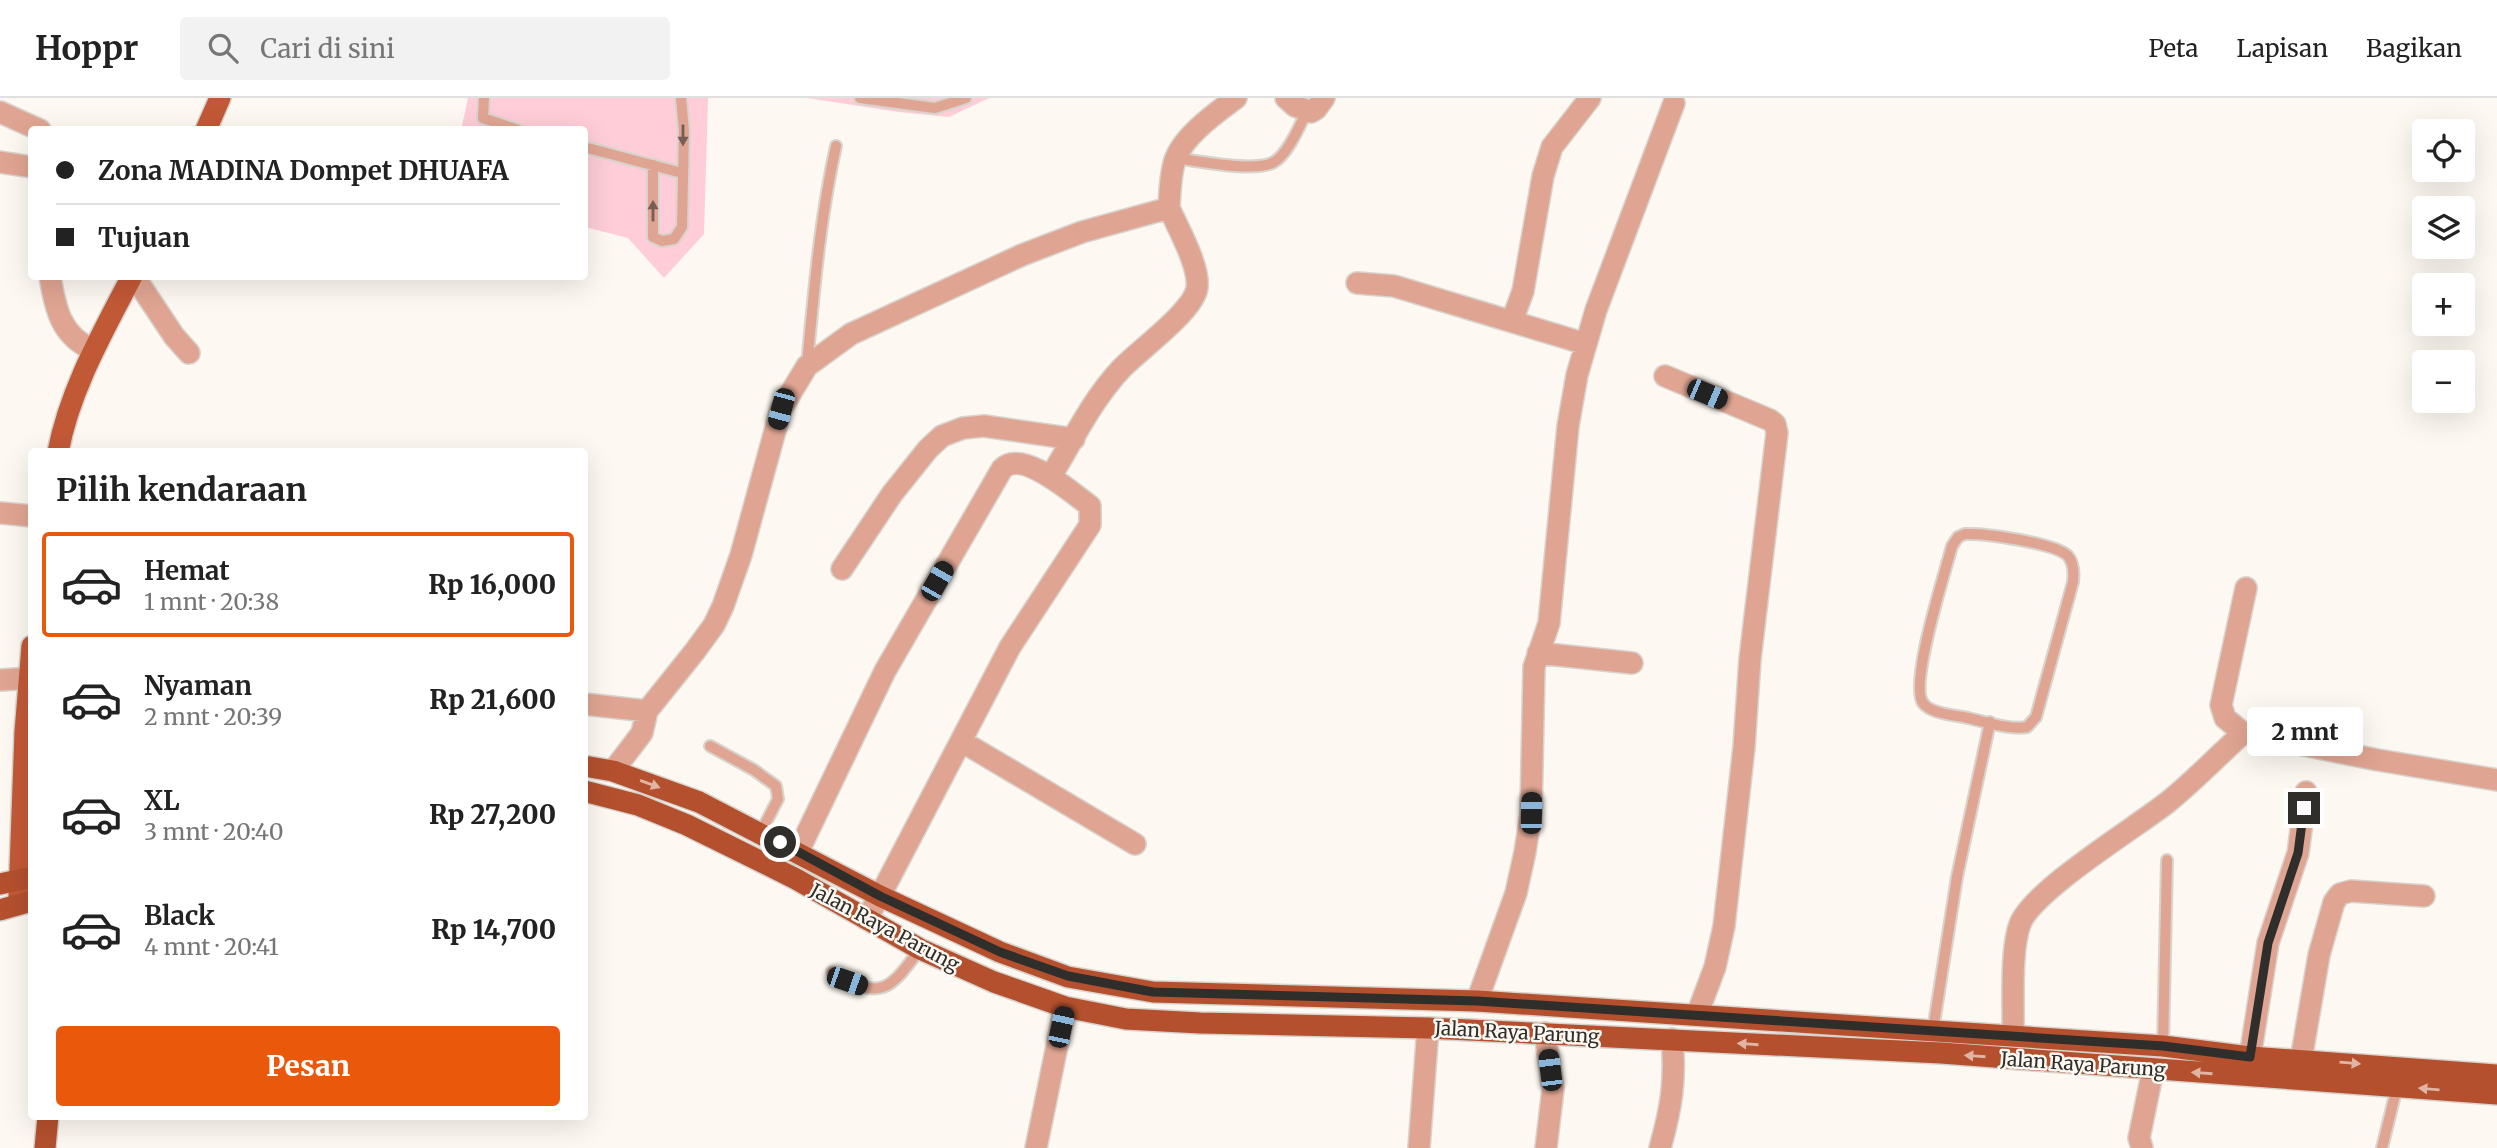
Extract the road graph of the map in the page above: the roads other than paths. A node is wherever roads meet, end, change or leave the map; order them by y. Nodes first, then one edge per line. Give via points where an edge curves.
1 (220, 98) edge
2 (484, 98) edge
3 (681, 98) edge
4 (860, 98) edge
5 (966, 98) edge
6 (1236, 98) edge
7 (1286, 98) edge
8 (1324, 98) edge
9 (1590, 98) edge
10 (1674, 103) dead end
11 (0, 111) edge
12 (1307, 111) junction
13 (32, 126) edge
14 (208, 126) edge
15 (506, 126) edge
16 (836, 145) dead end
17 (588, 148) edge
18 (1176, 158) junction
19 (0, 162) edge
20 (653, 165) junction
21 (28, 166) edge
22 (682, 173) junction
23 (1169, 208) junction
24 (51, 280) edge
25 (131, 280) edge
26 (136, 280) edge
27 (1357, 283) dead end
28 (1512, 321) junction
29 (1586, 344) junction
30 (94, 350) junction
31 (189, 353) dead end
32 (807, 366) junction
33 (1665, 376) dead end
34 (1074, 439) junction
35 (59, 448) edge
36 (1051, 476) junction
37 (0, 513) edge
38 (28, 516) edge
39 (842, 569) dead end
40 (2246, 588) dead end
41 (1538, 653) junction
42 (1632, 663) dead end
43 (0, 680) edge
44 (28, 682) edge
45 (28, 695) edge
46 (588, 705) edge
47 (645, 721) junction
48 (1990, 723) junction
49 (2243, 733) junction
50 (961, 741) junction
51 (710, 746) dead end
52 (588, 767) edge
53 (612, 771) junction
54 (2497, 780) edge
55 (588, 792) edge
56 (2306, 792) dead end
57 (761, 832) junction
58 (1135, 844) dead end
59 (798, 852) junction
60 (2167, 860) dead end
61 (17, 880) edge
62 (880, 896) junction
63 (2424, 897) dead end
64 (17, 905) edge
65 (866, 919) junction
66 (920, 949) junction
67 (832, 972) dead end
68 (1477, 1001) junction
69 (1065, 1007) junction
70 (1697, 1015) junction
71 (1428, 1028) junction
72 (1933, 1031) junction
73 (1545, 1032) junction
74 (2013, 1037) junction
75 (1672, 1039) junction
76 (2163, 1046) junction
77 (2250, 1057) junction
78 (2301, 1060) junction
79 (2276, 1068) junction
80 (2153, 1070) junction
81 (2497, 1075) edge
82 (2397, 1087) junction
83 (2497, 1094) edge
84 (48, 1120) edge
85 (45, 1148) edge
86 (1036, 1148) edge
87 (1419, 1148) edge
88 (1546, 1148) edge
89 (1660, 1148) edge
90 (2142, 1148) edge
91 (2382, 1148) edge

1 - 14 main road
2 - 15 lane via 483,118
3 -> 22 lane
4 - 5 lane via 935,108
6 - 18 street via 1184,143
7 - 12 street
8 - 12 street via 1316,109
9 - 28 street via 1552,147
10 - 29 street
11 - 13 street
12 - 18 lane via 1287,147 1268,165 1245,167
16 - 32 lane via 817,251
17 - 20 lane
18 - 23 street
19 - 21 street
20 - 22 lane
22 -> 20 lane via 682,228 674,239 662,241 653,237
23 - 32 street via 1082,232 1022,255 851,334
23 - 34 street via 1197,274 1196,292 1099,396
24 - 30 street via 65,330
25 - 30 main road
26 - 31 street
27 - 28 street via 1394,286
28 - 29 street
29 - 41 street via 1569,426 1549,623
30 - 35 main road
32 - 47 street via 781,409 723,606
33 - 70 street via 1770,420 1777,432 1724,926 1715,968
34 - 36 street
34 - 39 street via 984,425 943,436 891,494
36 - 50 street via 1090,506 1090,525 1010,647
36 - 59 street via 1017,462 1002,469 885,671
37 - 38 street
40 - 49 street via 2221,705 2225,718
41 - 42 street
41 - 68 street via 1531,813 1516,893
43 - 44 street
45 - 61 main road
46 - 47 street
47 - 53 street
48 - 48 lane via 2021,728 2035,721 2073,582 2073,566 2057,549 1965,534 1952,546 1919,692 1932,710
48 - 72 lane via 1957,877
49 - 54 street
49 - 74 street via 2170,801 2026,912 2018,931
50 - 58 street
50 - 62 street
51 - 57 lane via 776,786 778,799
52 - 53 highway, Jalan Raya Parung
53 -> 57 highway, Jalan Raya Parung via 699,802
55 - 65 highway, Jalan Raya Parung via 687,825
56 - 77 street via 2298,853 2268,943
57 - 59 highway, Jalan Raya Parung
59 - 62 highway, Jalan Raya Parung
60 - 76 lane
61 - 64 main road
62 - 65 street
62 - 68 highway, Jalan Raya Parung via 1000,952 1068,976 1153,992
63 - 78 street via 2340,894 2319,955
65 - 66 highway, Jalan Raya Parung
66 - 67 lane via 898,979 883,989 856,984
66 - 69 highway, Jalan Raya Parung
68 - 70 highway, Jalan Raya Parung
69 - 71 highway, Jalan Raya Parung via 1150,1021
69 - 86 street
70 - 72 highway, Jalan Raya Parung
71 - 73 highway, Jalan Raya Parung
71 - 87 street
72 - 74 highway, Jalan Raya Parung
73 - 75 highway, Jalan Raya Parung
73 - 88 street via 1553,1089
74 - 76 highway, Jalan Raya Parung
80 -> 75 highway, Jalan Raya Parung
75 - 89 street via 1675,1073
76 - 77 highway, Jalan Raya Parung
77 - 79 highway, Jalan Raya Parung
78 - 79 highway, Jalan Raya Parung
78 -> 81 highway, Jalan Raya Parung
79 -> 80 highway, Jalan Raya Parung
79 - 82 highway, Jalan Raya Parung
80 - 90 street via 2139,1138
83 -> 82 highway, Jalan Raya Parung
82 - 91 lane
84 - 85 highway

